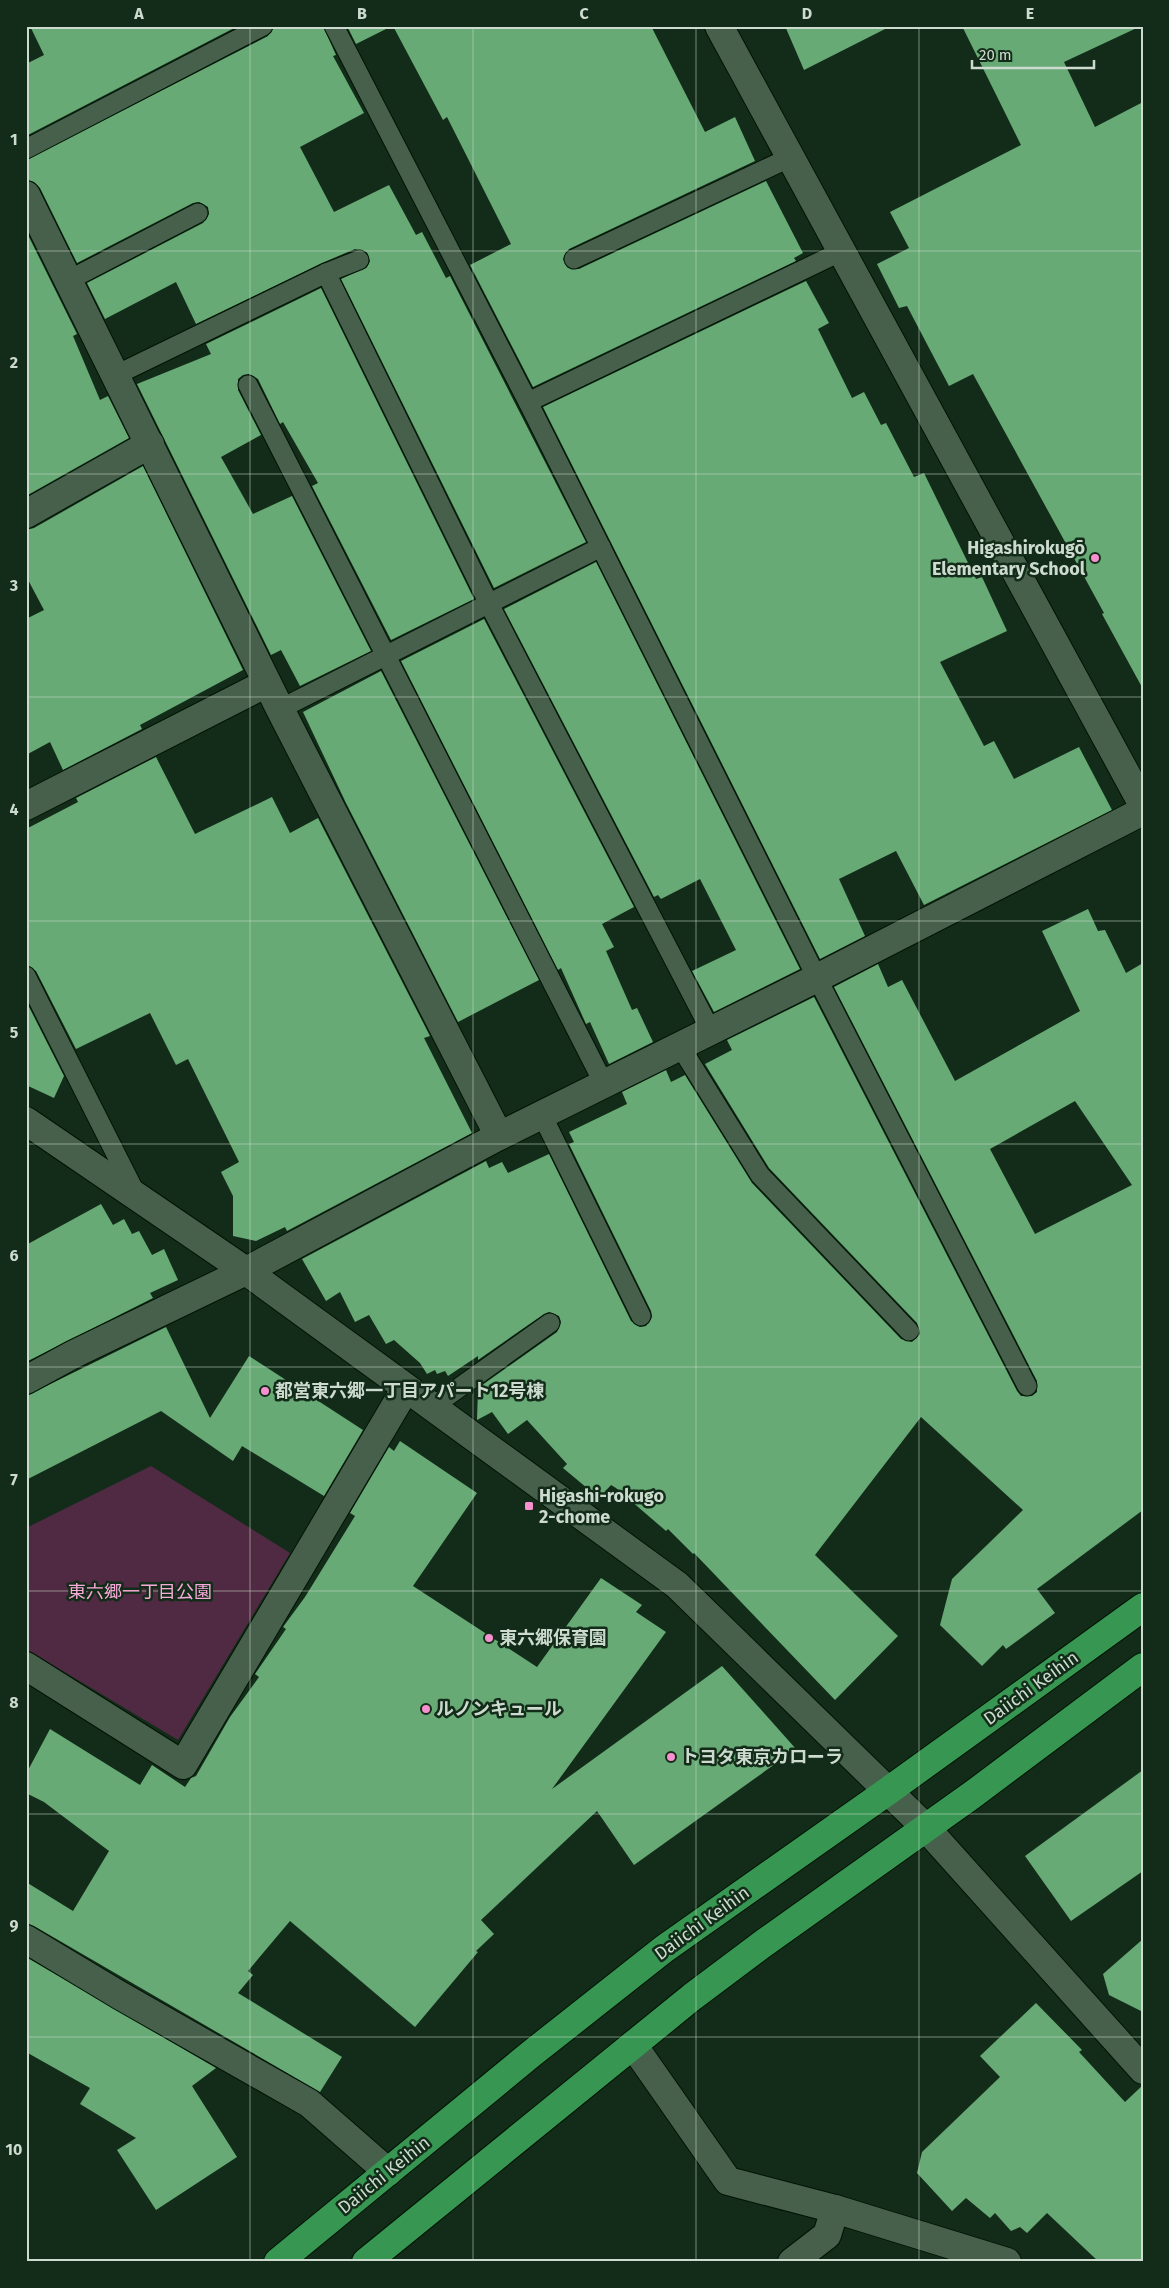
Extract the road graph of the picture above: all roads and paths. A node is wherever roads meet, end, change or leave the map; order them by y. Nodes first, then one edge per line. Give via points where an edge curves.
1 (263, 26) edge
2 (334, 26) edge
3 (719, 26) edge
4 (26, 149) edge
5 (789, 158) junction
6 (26, 195) edge
7 (198, 213) dead end
8 (840, 252) junction
9 (574, 259) dead end
10 (359, 260) dead end
11 (326, 273) junction
12 (69, 280) junction
13 (116, 375) junction
14 (248, 384) dead end
15 (528, 402) junction
16 (150, 444) junction
17 (26, 514) edge
18 (601, 547) junction
19 (489, 604) junction
20 (386, 656) junction
21 (267, 683) junction
22 (280, 709) junction
23 (1143, 805) edge
24 (26, 806) edge
25 (1143, 811) edge
26 (26, 976) edge
27 (817, 978) junction
28 (710, 1031) junction
29 (680, 1046) junction
30 (604, 1084) junction
31 (542, 1115) junction
32 (26, 1121) edge
33 (499, 1136) junction
34 (138, 1198) junction
35 (246, 1271) junction
36 (641, 1316) dead end
37 (550, 1323) dead end
38 (909, 1330) dead end
39 (26, 1380) edge
40 (1027, 1386) dead end
41 (406, 1388) junction
42 (432, 1407) junction
43 (1143, 1607) edge
44 (26, 1666) edge
45 (1143, 1667) edge
46 (888, 1791) junction
47 (926, 1828) junction
48 (26, 1939) edge
49 (633, 2045) junction
50 (1143, 2070) edge
51 (388, 2172) junction
52 (835, 2209) junction
53 (278, 2262) edge
54 (366, 2262) edge
55 (792, 2262) edge
56 (1007, 2262) edge

1 - 4 lane
2 - 15 lane
3 - 5 street
5 - 8 street
5 - 9 lane
6 - 12 street
7 - 12 lane
8 - 15 lane
8 - 23 street
10 - 11 lane
11 - 13 lane
11 - 19 lane
12 - 13 street
13 - 16 street
14 - 20 lane
15 - 18 lane
16 - 17 street
16 - 21 street
18 - 19 lane
18 - 27 lane
19 - 20 lane
19 - 28 lane
20 - 22 lane
20 - 30 lane
21 - 22 street
21 - 24 street
22 - 33 street
25 - 27 street
26 - 34 lane
27 - 28 street
27 - 40 lane
28 - 29 street
29 - 30 street
29 - 38 lane via 760,1176
30 - 31 street
31 - 33 street
31 - 36 lane
32 - 34 street
33 - 35 street
34 - 35 street
35 - 39 street
35 - 41 street
37 - 42 lane
41 - 42 street
41 - 44 street via 183,1765
42 - 46 street via 677,1585
43 - 46 highway, Daiichi Keihin
45 - 47 highway
46 - 47 street
46 - 51 highway, Daiichi Keihin via 664,1949
47 - 49 highway via 764,1943
47 - 50 street
48 - 51 street via 309,2104
49 - 52 street via 728,2181
49 - 54 highway
51 - 53 highway, Daiichi Keihin
52 - 55 street via 827,2235
52 - 56 street

